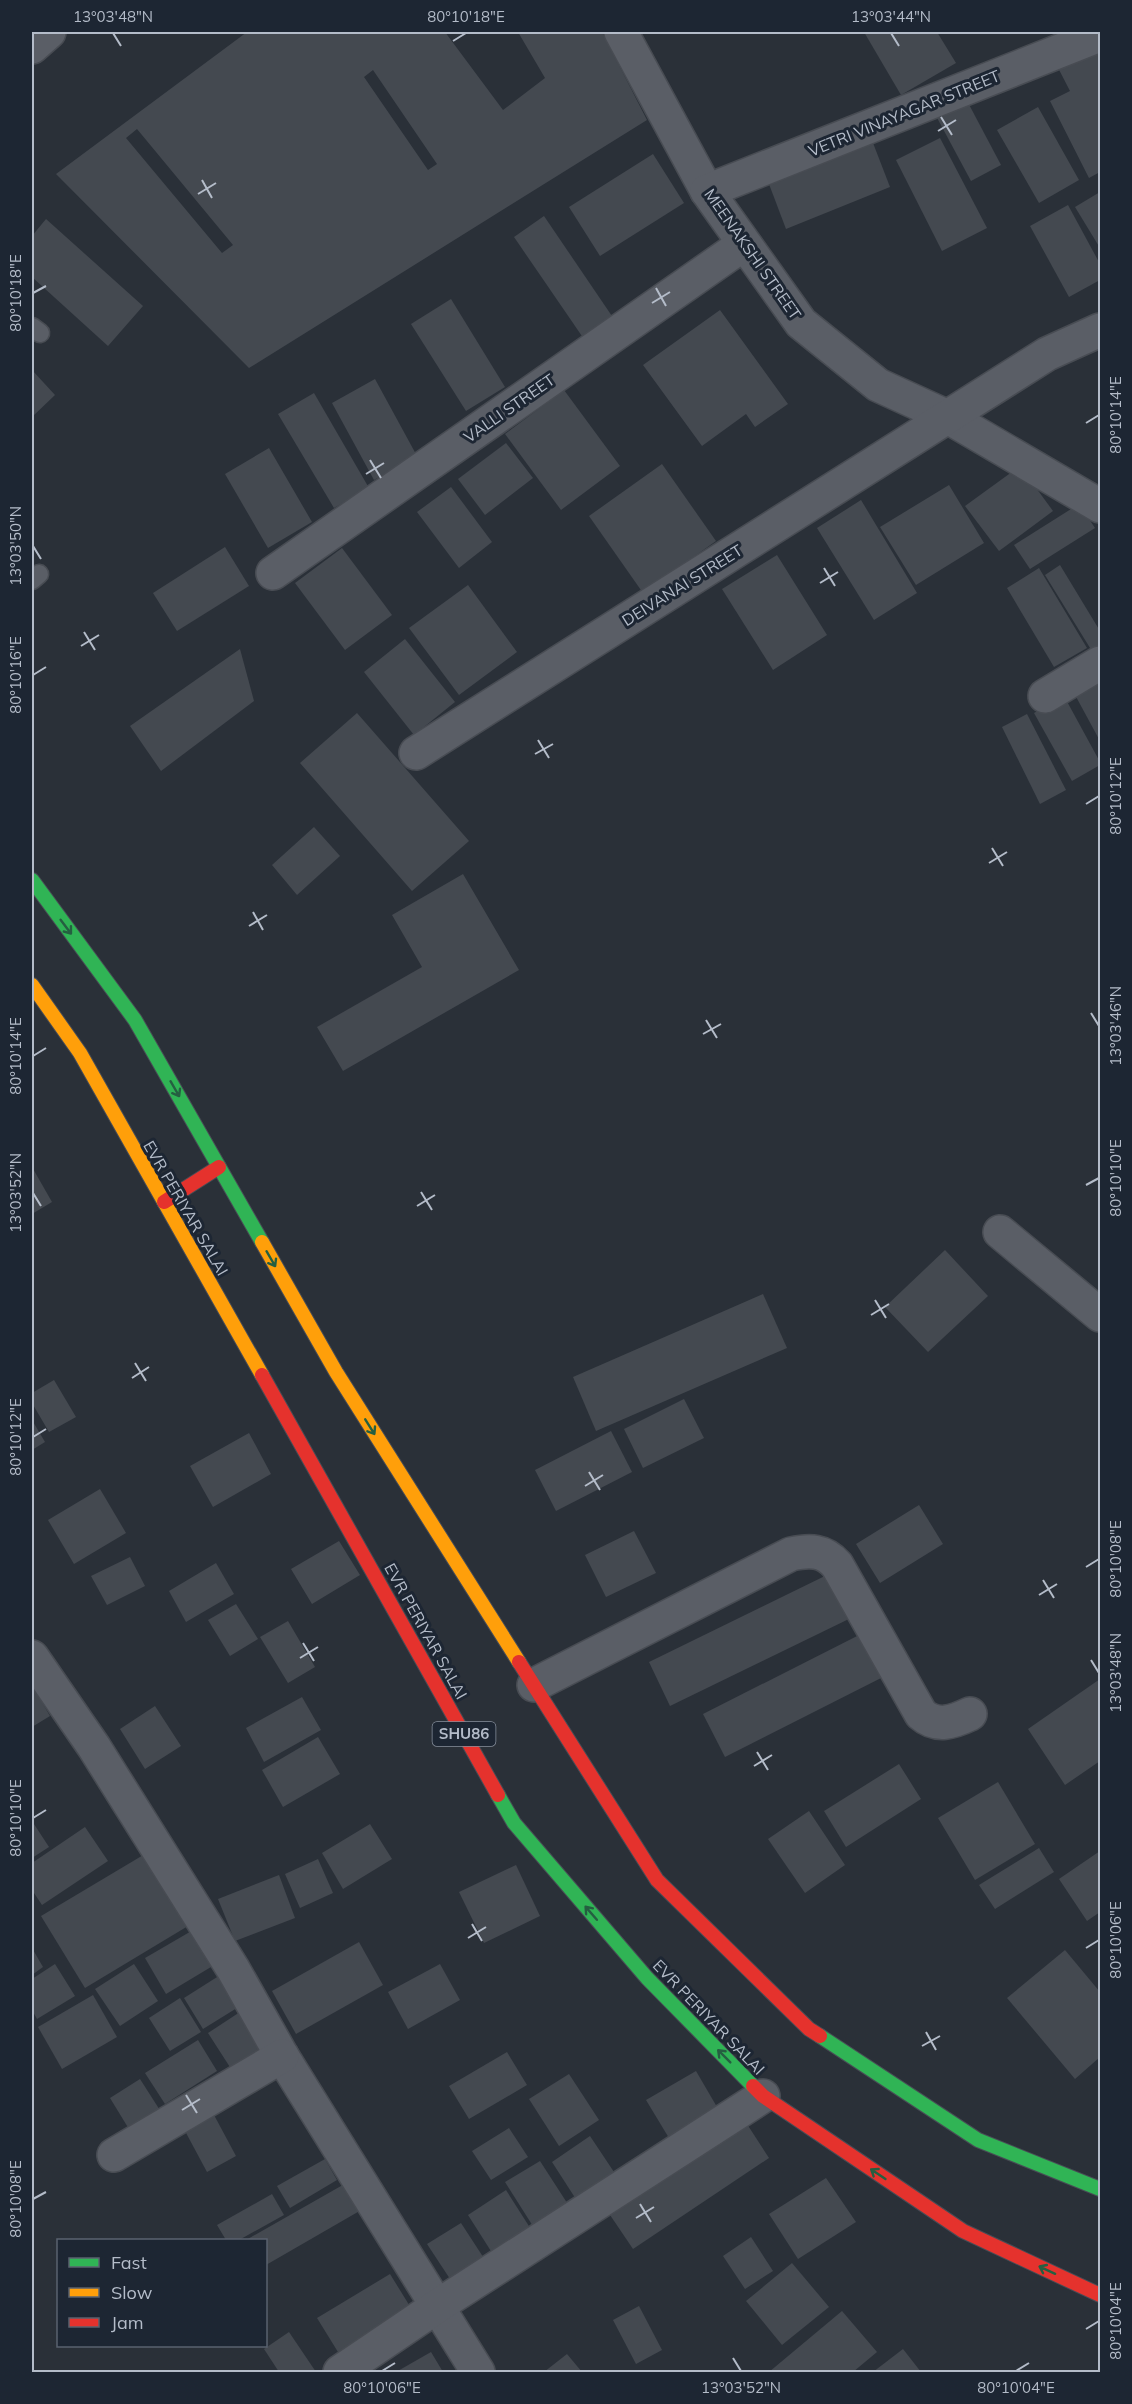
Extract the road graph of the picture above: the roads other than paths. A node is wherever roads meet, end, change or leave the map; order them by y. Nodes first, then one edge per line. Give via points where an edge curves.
1 (49, 32) edge
2 (621, 32) edge
3 (1101, 35) edge
4 (32, 47) edge
5 (707, 191) junction
6 (744, 244) junction
7 (1101, 330) edge
8 (948, 417) junction
9 (1101, 506) edge
10 (273, 573) dead end
11 (1101, 663) edge
12 (1046, 696) dead end
13 (416, 753) dead end
14 (32, 880) edge
15 (32, 985) edge
16 (219, 1167) junction
17 (164, 1202) junction
18 (1000, 1232) dead end
19 (1101, 1315) edge
20 (32, 1657) edge
21 (534, 1685) junction
22 (970, 1714) dead end
23 (282, 2056) junction
24 (763, 2096) junction
25 (114, 2155) dead end
26 (1101, 2189) edge
27 (1101, 2295) edge
28 (436, 2307) junction
29 (340, 2373) edge
30 (478, 2373) edge

1 - 4 street
2 - 5 street, MEENAKSHI STREET
3 - 5 street, VETRI VINAYAGAR STREET
5 - 6 street, MEENAKSHI STREET
6 - 8 street, MEENAKSHI STREET via 801,323 878,385
6 - 10 street, VALLI STREET
7 - 8 street, DEIVANAI STREET via 1047,354
8 - 9 street, MEENAKSHI STREET
8 - 13 street, DEIVANAI STREET
11 - 12 street
14 -> 16 main road via 135,1020
15 - 17 main road, EVR PERIYAR SALAI / SHU86 via 80,1053
16 - 17 main road
16 -> 21 main road via 336,1372
24 -> 17 main road, EVR PERIYAR SALAI / SHU86 via 647,1978 514,1823
18 - 19 street
20 - 23 street via 94,1747 233,1969
21 - 22 street via 791,1554 806,1551 828,1555 837,1565 921,1714 929,1721 944,1723
21 - 26 main road via 657,1880 809,2029 978,2140
23 - 25 street
23 - 28 street
27 -> 24 main road, EVR PERIYAR SALAI / SHU86 via 963,2231
24 - 28 street
28 - 29 street
28 - 30 street

